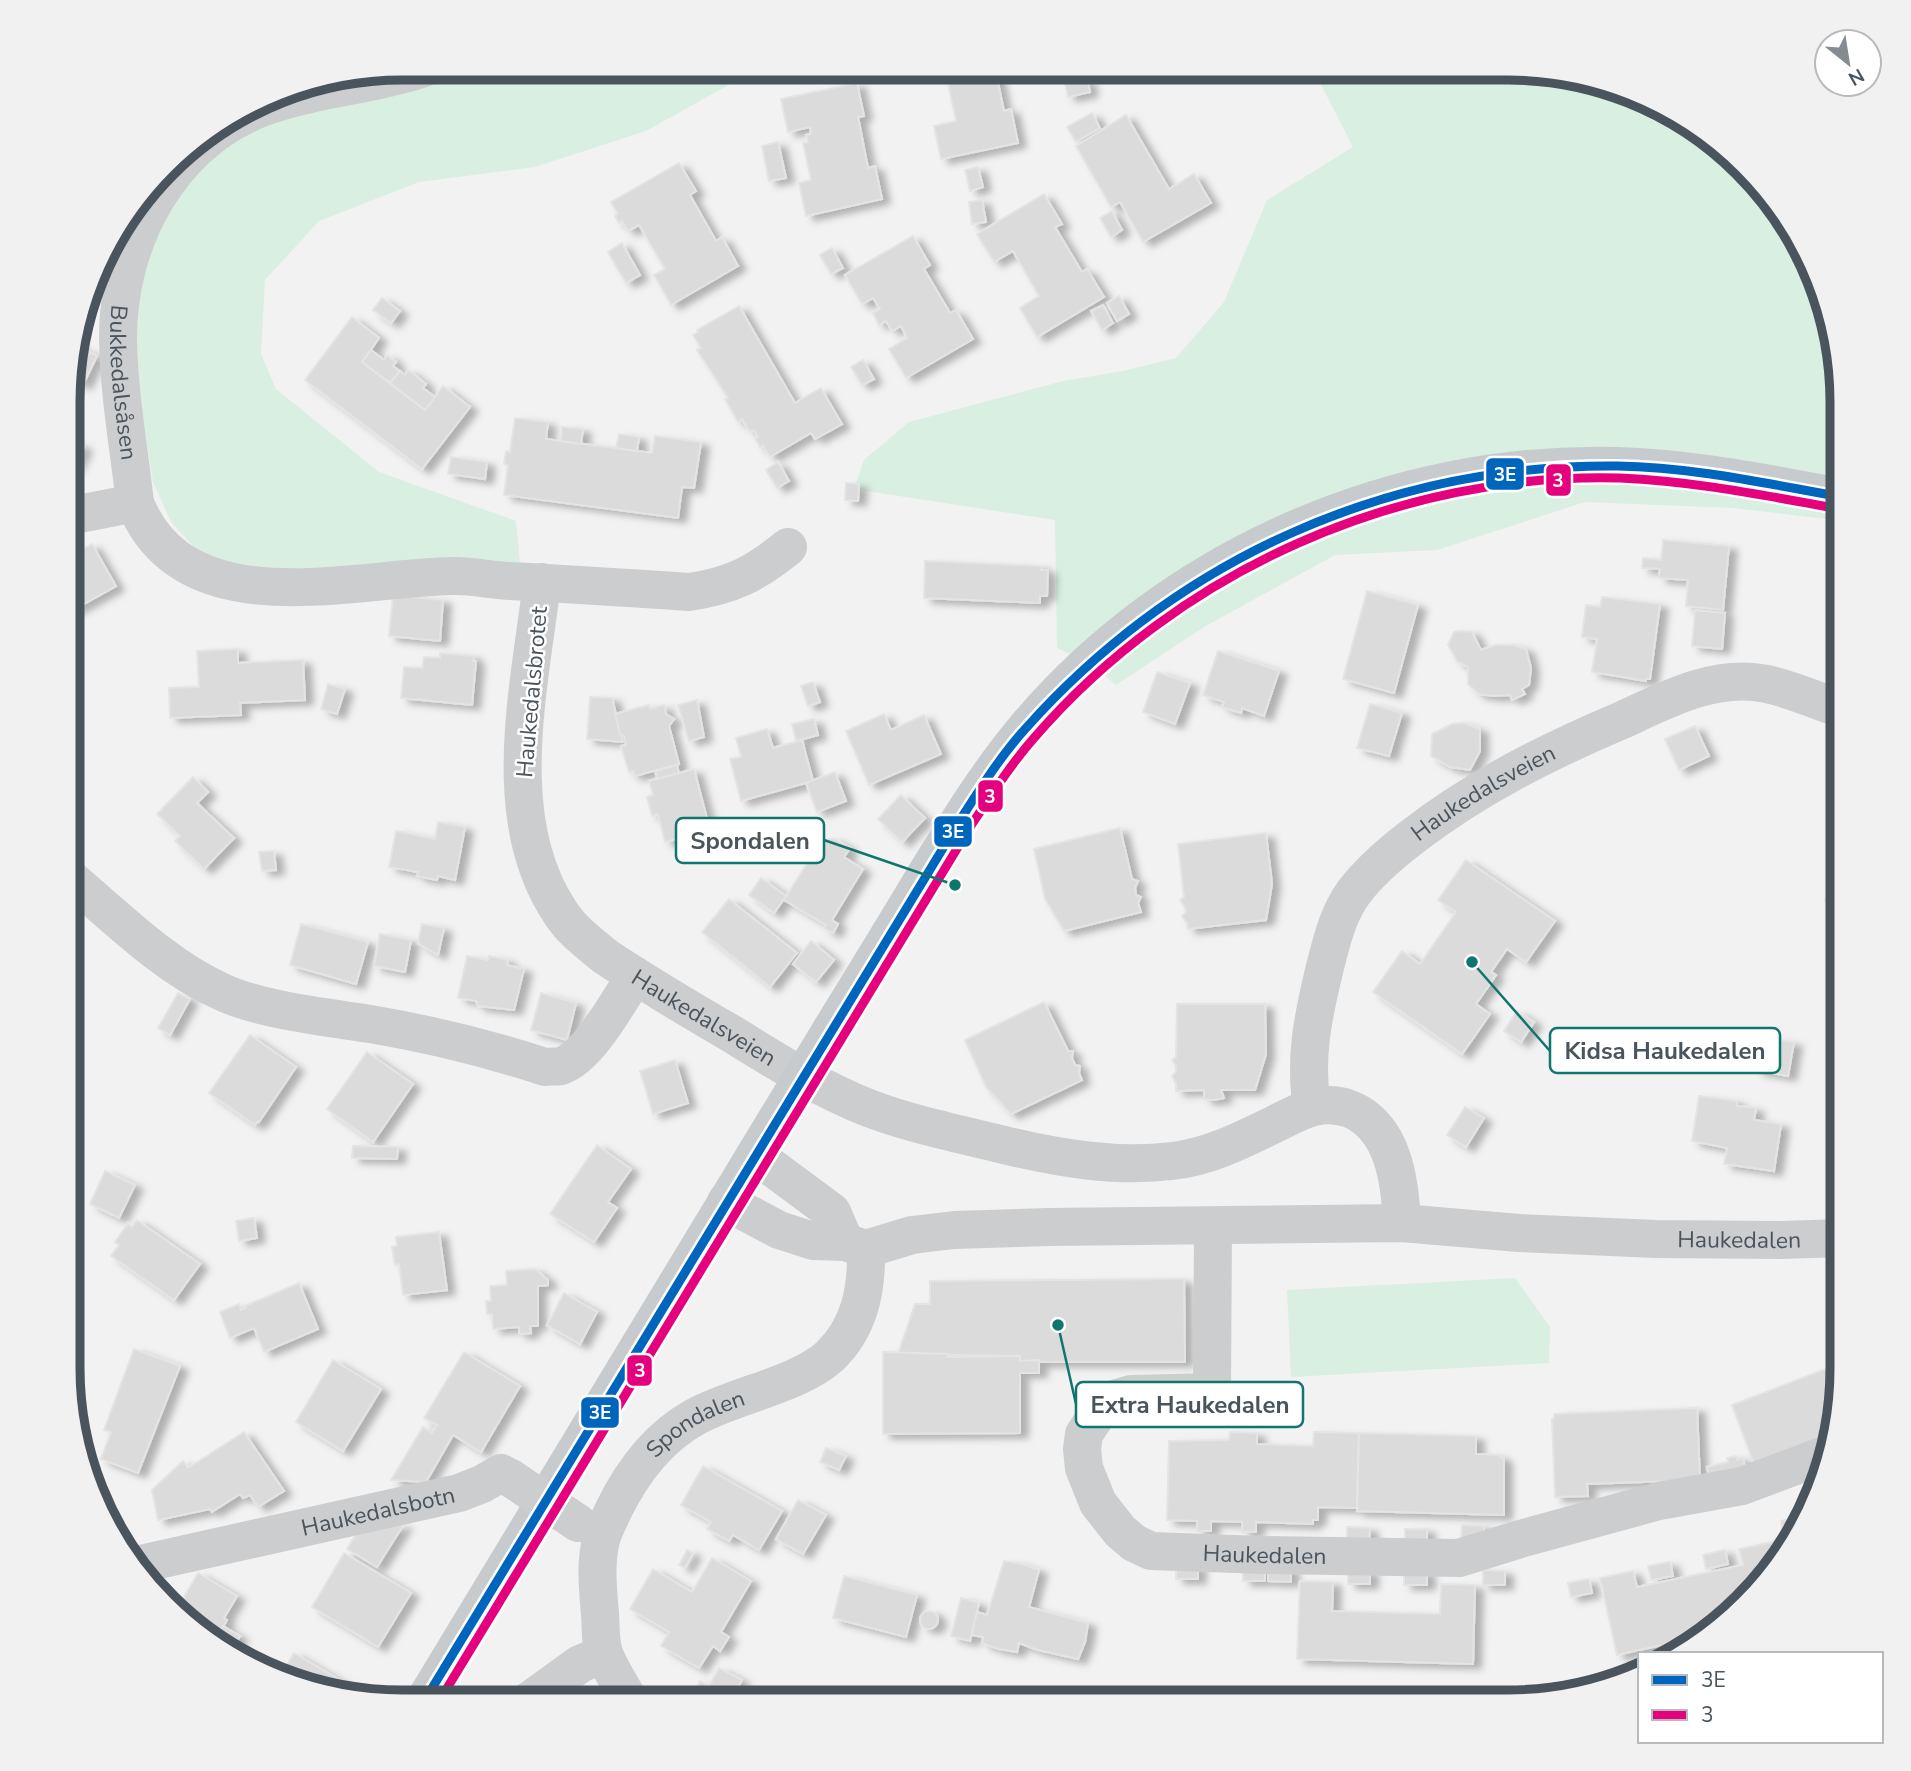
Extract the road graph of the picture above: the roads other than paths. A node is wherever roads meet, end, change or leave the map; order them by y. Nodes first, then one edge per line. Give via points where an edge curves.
1 (371, 82) edge
2 (316, 92) edge
3 (161, 189) edge
4 (1830, 495) edge
5 (135, 503) junction
6 (80, 514) edge
7 (788, 547) dead end
8 (542, 582) junction
9 (1830, 705) edge
10 (80, 887) edge
11 (635, 976) junction
12 (1312, 1107) junction
13 (755, 1155) junction
14 (726, 1202) junction
15 (1402, 1223) junction
16 (1213, 1226) junction
17 (1830, 1238) edge
18 (856, 1246) junction
19 (1818, 1457) edge
20 (589, 1531) junction
21 (146, 1563) edge
22 (604, 1654) junction
23 (431, 1690) edge
24 (544, 1690) edge
25 (624, 1690) edge

1 - 2 street, Bukkedalsåsen
3 - 5 street, Bukkedalsåsen via 135,245 120,309 120,363
4 - 13 main road, bridge via 1683,471 1617,466 1519,470 1446,481 1369,501 1228,561 1115,641 1026,728 962,817
5 - 6 street
5 - 8 street, Bukkedalsåsen via 161,544 193,568 236,584 299,588 452,576
7 - 8 street, Haukedalsbrotet via 742,579 689,592
8 - 11 street, Haukedalsbrotet via 522,776 534,858 561,914 597,950
9 - 12 street, Haukedalsveien via 1761,683 1706,685 1569,743 1433,821 1372,872 1353,893 1338,921 1310,1029
10 - 11 street, Haukedalsveien via 145,942 219,991 251,1003 440,1036 545,1067 574,1059 589,1044
11 - 12 street, Haukedalsveien via 833,1093 927,1126 1027,1150 1102,1162 1174,1161 1209,1154
12 - 15 street, Haukedalsveien via 1335,1105 1352,1110 1377,1130 1394,1164
13 - 14 main road
13 - 18 street via 832,1213
14 - 18 street, Haukedalen via 779,1230 813,1241
14 - 23 main road
15 - 16 street, Haukedalen
15 - 17 street, Haukedalen via 1656,1239
16 - 18 street, Haukedalen via 954,1230
16 - 19 street, Haukedalen via 1212,1392 1131,1394 1114,1399 1102,1407 1084,1434 1084,1468 1098,1503 1120,1531 1151,1551 1459,1558 1659,1501 1742,1486
18 - 20 street, Spondalen via 864,1294 837,1348 813,1368 721,1404 671,1432
20 - 21 street, Haukedalsbotn, bridge via 501,1473 459,1493 422,1503
20 - 22 street, Spondalen
22 - 24 street via 580,1664
22 - 25 street, Spondalen

